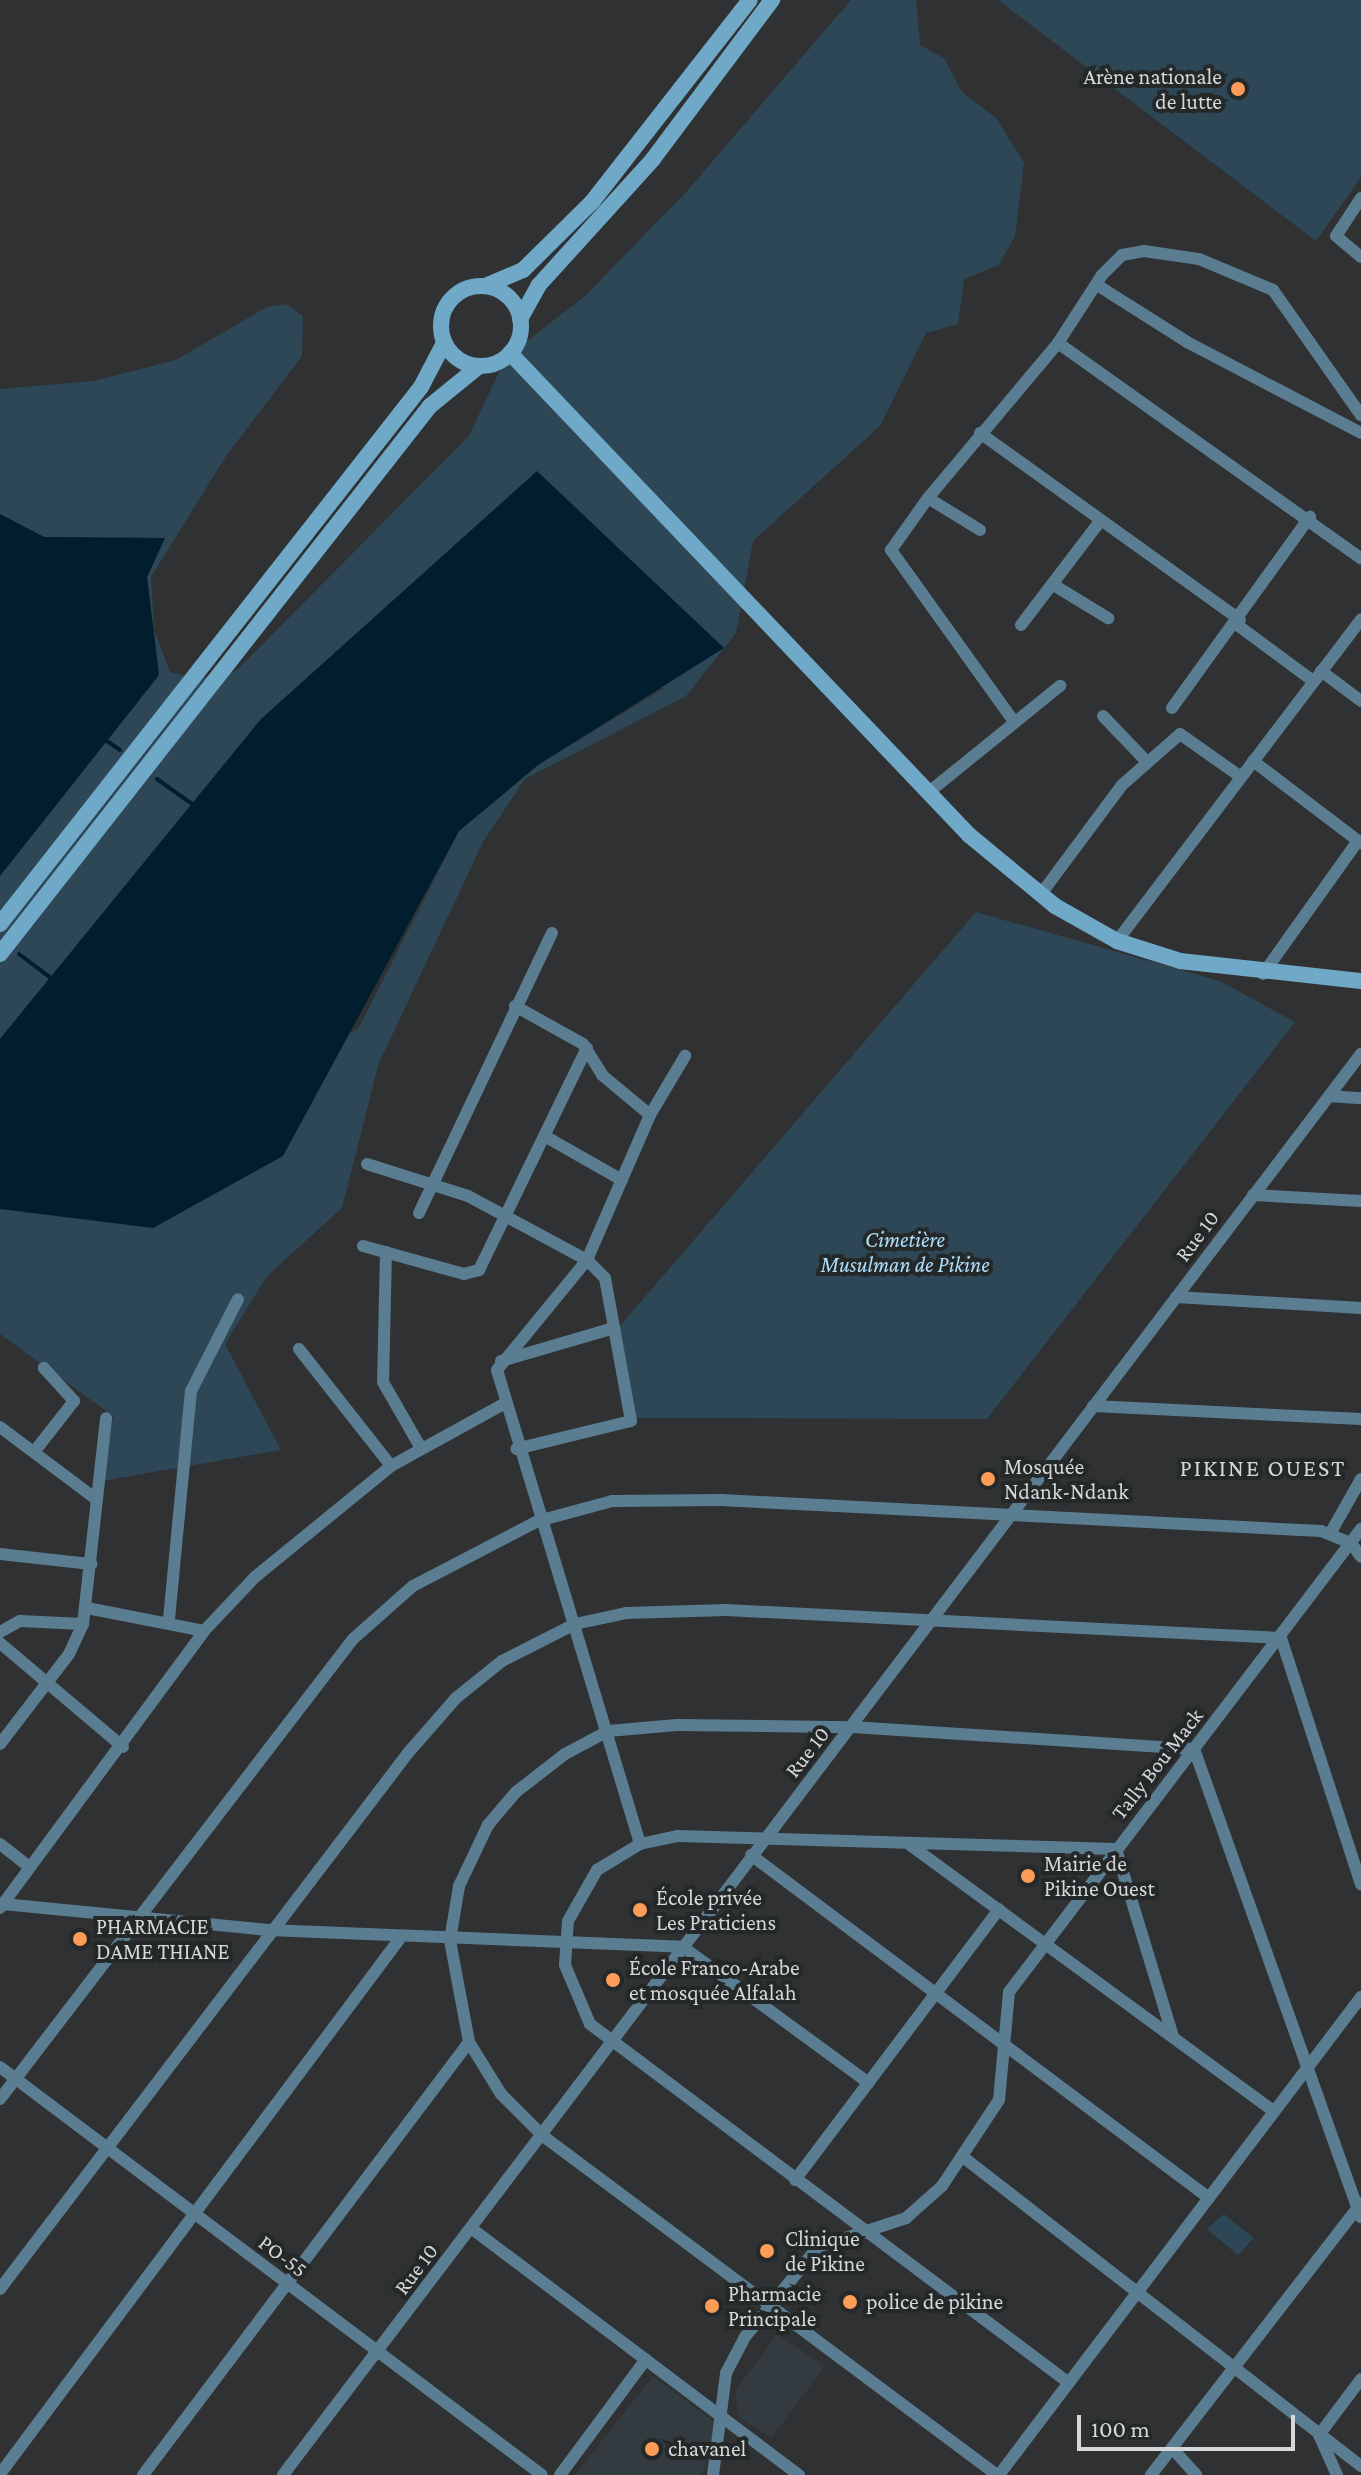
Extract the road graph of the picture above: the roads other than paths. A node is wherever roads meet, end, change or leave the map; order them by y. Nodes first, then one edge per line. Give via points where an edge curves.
1 (750, 0) edge
2 (772, 0) edge
3 (1361, 198) edge
4 (1361, 257) edge
5 (1097, 285) junction
6 (485, 286) junction
7 (520, 319) junction
8 (444, 343) junction
9 (1058, 343) junction
10 (510, 353) junction
11 (479, 366) junction
12 (1361, 415) edge
13 (980, 433) junction
14 (1361, 433) edge
15 (928, 498) junction
16 (1310, 517) junction
17 (1101, 520) junction
18 (980, 530) dead end
19 (1361, 558) edge
20 (1052, 584) junction
21 (1108, 618) dead end
22 (1361, 619) edge
23 (1238, 622) junction
24 (1021, 625) dead end
25 (1317, 676) junction
26 (1060, 686) dead end
27 (1361, 701) edge
28 (1172, 708) dead end
29 (1103, 716) dead end
30 (1014, 722) junction
31 (1253, 761) junction
32 (1147, 762) junction
33 (1241, 777) junction
34 (929, 792) junction
35 (1359, 842) edge
36 (1041, 894) junction
37 (0, 924) edge
38 (552, 933) dead end
39 (1117, 941) junction
40 (0, 954) edge
41 (1263, 974) junction
42 (1361, 981) edge
43 (515, 1006) junction
44 (587, 1048) junction
45 (1361, 1054) edge
46 (685, 1056) dead end
47 (1329, 1096) junction
48 (1361, 1098) edge
49 (650, 1115) junction
50 (548, 1138) junction
51 (367, 1164) dead end
52 (431, 1180) junction
53 (622, 1180) junction
54 (1253, 1195) junction
55 (1361, 1201) edge
56 (419, 1213) dead end
57 (508, 1216) junction
58 (363, 1246) dead end
59 (386, 1252) junction
60 (587, 1260) junction
61 (1176, 1297) junction
62 (238, 1299) dead end
63 (1361, 1308) edge
64 (614, 1328) junction
65 (299, 1349) dead end
66 (501, 1361) junction
67 (44, 1368) dead end
68 (502, 1405) junction
69 (1093, 1406) junction
70 (106, 1418) dead end
71 (1361, 1419) edge
72 (0, 1427) edge
73 (421, 1448) junction
74 (516, 1449) junction
75 (34, 1452) junction
76 (391, 1466) junction
77 (1361, 1479) edge
78 (96, 1499) junction
79 (1011, 1516) junction
80 (538, 1521) junction
81 (1361, 1529) edge
82 (1331, 1532) junction
83 (1351, 1543) junction
84 (0, 1554) edge
85 (1361, 1557) edge
86 (91, 1564) junction
87 (87, 1608) junction
88 (169, 1619) junction
89 (937, 1621) junction
90 (83, 1624) junction
91 (575, 1624) junction
92 (204, 1631) junction
93 (0, 1632) edge
94 (1281, 1638) junction
95 (0, 1643) edge
96 (47, 1686) junction
97 (852, 1727) junction
98 (608, 1731) junction
99 (0, 1744) edge
100 (123, 1747) junction
101 (1194, 1749) junction
102 (767, 1837) junction
103 (0, 1844) edge
104 (640, 1844) junction
105 (910, 1845) junction
106 (1116, 1849) junction
107 (751, 1855) junction
108 (28, 1866) junction
109 (1361, 1884) edge
110 (1, 1906) edge
111 (999, 1909) junction
112 (137, 1917) junction
113 (268, 1930) junction
114 (401, 1937) junction
115 (450, 1940) junction
116 (565, 1941) junction
117 (1046, 1942) junction
118 (683, 1947) junction
119 (937, 1994) junction
120 (1361, 1997) edge
121 (1173, 2037) junction
122 (469, 2042) junction
123 (613, 2044) junction
124 (1004, 2048) junction
125 (1309, 2066) junction
126 (0, 2067) edge
127 (16, 2078) junction
128 (869, 2083) junction
129 (0, 2099) edge
130 (1274, 2111) junction
131 (543, 2136) junction
132 (107, 2145) junction
133 (963, 2157) junction
134 (795, 2180) junction
135 (1209, 2198) junction
136 (1360, 2209) edge
137 (199, 2217) junction
138 (471, 2228) junction
139 (863, 2230) junction
140 (287, 2284) junction
141 (0, 2289) edge
142 (1135, 2296) junction
143 (770, 2301) junction
144 (378, 2354) junction
145 (646, 2359) junction
146 (1232, 2369) junction
147 (1361, 2379) edge
148 (1069, 2383) junction
149 (723, 2418) junction
150 (1319, 2435) junction
151 (1172, 2448) junction
152 (1361, 2466) edge
153 (0, 2474) edge
154 (143, 2475) edge
155 (283, 2475) edge
156 (542, 2475) edge
157 (560, 2475) edge
158 (713, 2475) edge
159 (799, 2475) edge
160 (998, 2475) edge
161 (1151, 2475) edge
162 (1196, 2475) edge
163 (1337, 2475) edge

1 - 6 main road via 592,202 523,270
2 - 7 main road via 653,159 538,286
3 - 4 street via 1336,236
5 - 9 street
5 - 12 street via 1122,255 1144,251 1199,259 1273,290
5 - 14 street via 1187,342
6 - 7 main road via 508,297
6 - 8 main road via 464,289 447,303
7 - 10 main road
8 - 11 main road
8 - 37 main road via 421,387
9 - 13 street
9 - 16 street
10 - 11 main road
10 - 34 main road
11 - 40 main road via 430,406
13 - 15 street
13 - 17 street
15 - 18 street
15 - 30 street via 894,541 893,556
16 - 19 street
16 - 23 street
17 - 20 street
17 - 23 street
20 - 21 street
20 - 24 street
22 - 25 street
23 - 25 street
23 - 28 street
25 - 27 street
25 - 31 street
26 - 30 street
29 - 32 street
30 - 34 street
31 - 33 street
31 - 35 street
32 - 33 street via 1183,733
32 - 36 street
33 - 39 street
34 - 36 main road
35 - 41 street
36 - 39 main road
38 - 43 street
39 - 41 main road via 1180,961
41 - 42 main road
43 - 44 street
43 - 52 street
44 - 49 street via 602,1075
44 - 50 street
45 - 47 street, Rue 10
46 - 49 street
47 - 48 street
47 - 54 street, Rue 10
49 - 53 street
50 - 53 street
50 - 57 street
51 - 52 street
52 - 56 street
52 - 57 street
53 - 60 street
54 - 55 street
54 - 61 street, Rue 10
57 - 59 street via 474,1273
57 - 60 street
58 - 59 street
59 - 73 street via 383,1382
60 - 64 street via 611,1292
60 - 66 street via 561,1300
61 - 63 street
61 - 69 street, Rue 10
62 - 88 street via 191,1391
64 - 66 street
64 - 74 street via 631,1421
65 - 76 street
66 - 68 street
67 - 75 street via 74,1401
68 - 73 street
68 - 74 street
69 - 71 street
69 - 79 street, Rue 10
70 - 78 street
72 - 75 street
73 - 76 street
74 - 80 street
75 - 78 street
76 - 92 street via 272,1560
77 - 82 street
78 - 86 street
79 - 80 street via 651,1498
79 - 82 street
79 - 89 street, Rue 10
80 - 91 street
80 - 112 street via 413,1586 327,1670
81 - 83 street, Tally Bou Mack
82 - 83 street
83 - 85 street
83 - 94 street, Tally Bou Mack
84 - 86 street
86 - 87 street
87 - 88 street
87 - 90 street
88 - 92 street
89 - 91 street via 672,1609
89 - 94 street
89 - 97 street, Rue 10
90 - 93 street via 20,1621
90 - 96 street
91 - 98 street
91 - 113 street via 502,1661 456,1698
92 - 100 street
94 - 101 street, Tally Bou Mack
94 - 109 street
95 - 96 street
96 - 99 street
96 - 100 street
97 - 98 street
97 - 101 street
97 - 102 street, Rue 10
98 - 104 street
98 - 115 street via 516,1792 488,1825 459,1886
100 - 108 street
101 - 106 street, Tally Bou Mack
101 - 125 street
102 - 104 street via 678,1836
102 - 105 street
102 - 107 street, Rue 10
103 - 108 street
104 - 116 street via 597,1870 578,1897
105 - 106 street
105 - 111 street
106 - 117 street, Tally Bou Mack
106 - 121 street
107 - 118 street, Rue 10
107 - 119 street
108 - 110 street
110 - 112 street
111 - 117 street
111 - 119 street
112 - 113 street
112 - 127 street
113 - 114 street
113 - 132 street
114 - 115 street
114 - 137 street
115 - 116 street
115 - 122 street
116 - 118 street
116 - 123 street via 574,1999
117 - 121 street
117 - 124 street, Tally Bou Mack via 1005,2002
118 - 123 street, Rue 10
118 - 128 street
119 - 124 street
119 - 128 street
120 - 125 street
121 - 130 street
122 - 131 street via 501,2094
122 - 140 street
123 - 131 street, Rue 10
123 - 134 street
124 - 133 street, Tally Bou Mack via 999,2100
124 - 135 street
125 - 130 street
125 - 136 street
126 - 127 street, PO-55
127 - 129 street
127 - 132 street, PO-55
128 - 134 street
130 - 135 street
131 - 138 street, Rue 10
131 - 143 street
132 - 137 street, PO-55
132 - 141 street
133 - 139 street, Tally Bou Mack via 922,2209
133 - 142 street
134 - 139 street
135 - 142 street
136 - 146 street
137 - 140 street, PO-55
137 - 153 street
138 - 144 street, Rue 10
138 - 145 street
139 - 143 street, Tally Bou Mack via 818,2247
139 - 148 street
140 - 144 street, PO-55
140 - 154 street
142 - 146 street
142 - 148 street
143 - 149 street, Tally Bou Mack via 732,2357
143 - 160 street
144 - 155 street, Rue 10
144 - 156 street, PO-55
145 - 149 street
145 - 157 street
146 - 150 street
146 - 151 street
147 - 150 street
148 - 160 street
149 - 158 street, Tally Bou Mack
149 - 159 street
150 - 152 street
150 - 163 street
151 - 161 street
151 - 162 street

